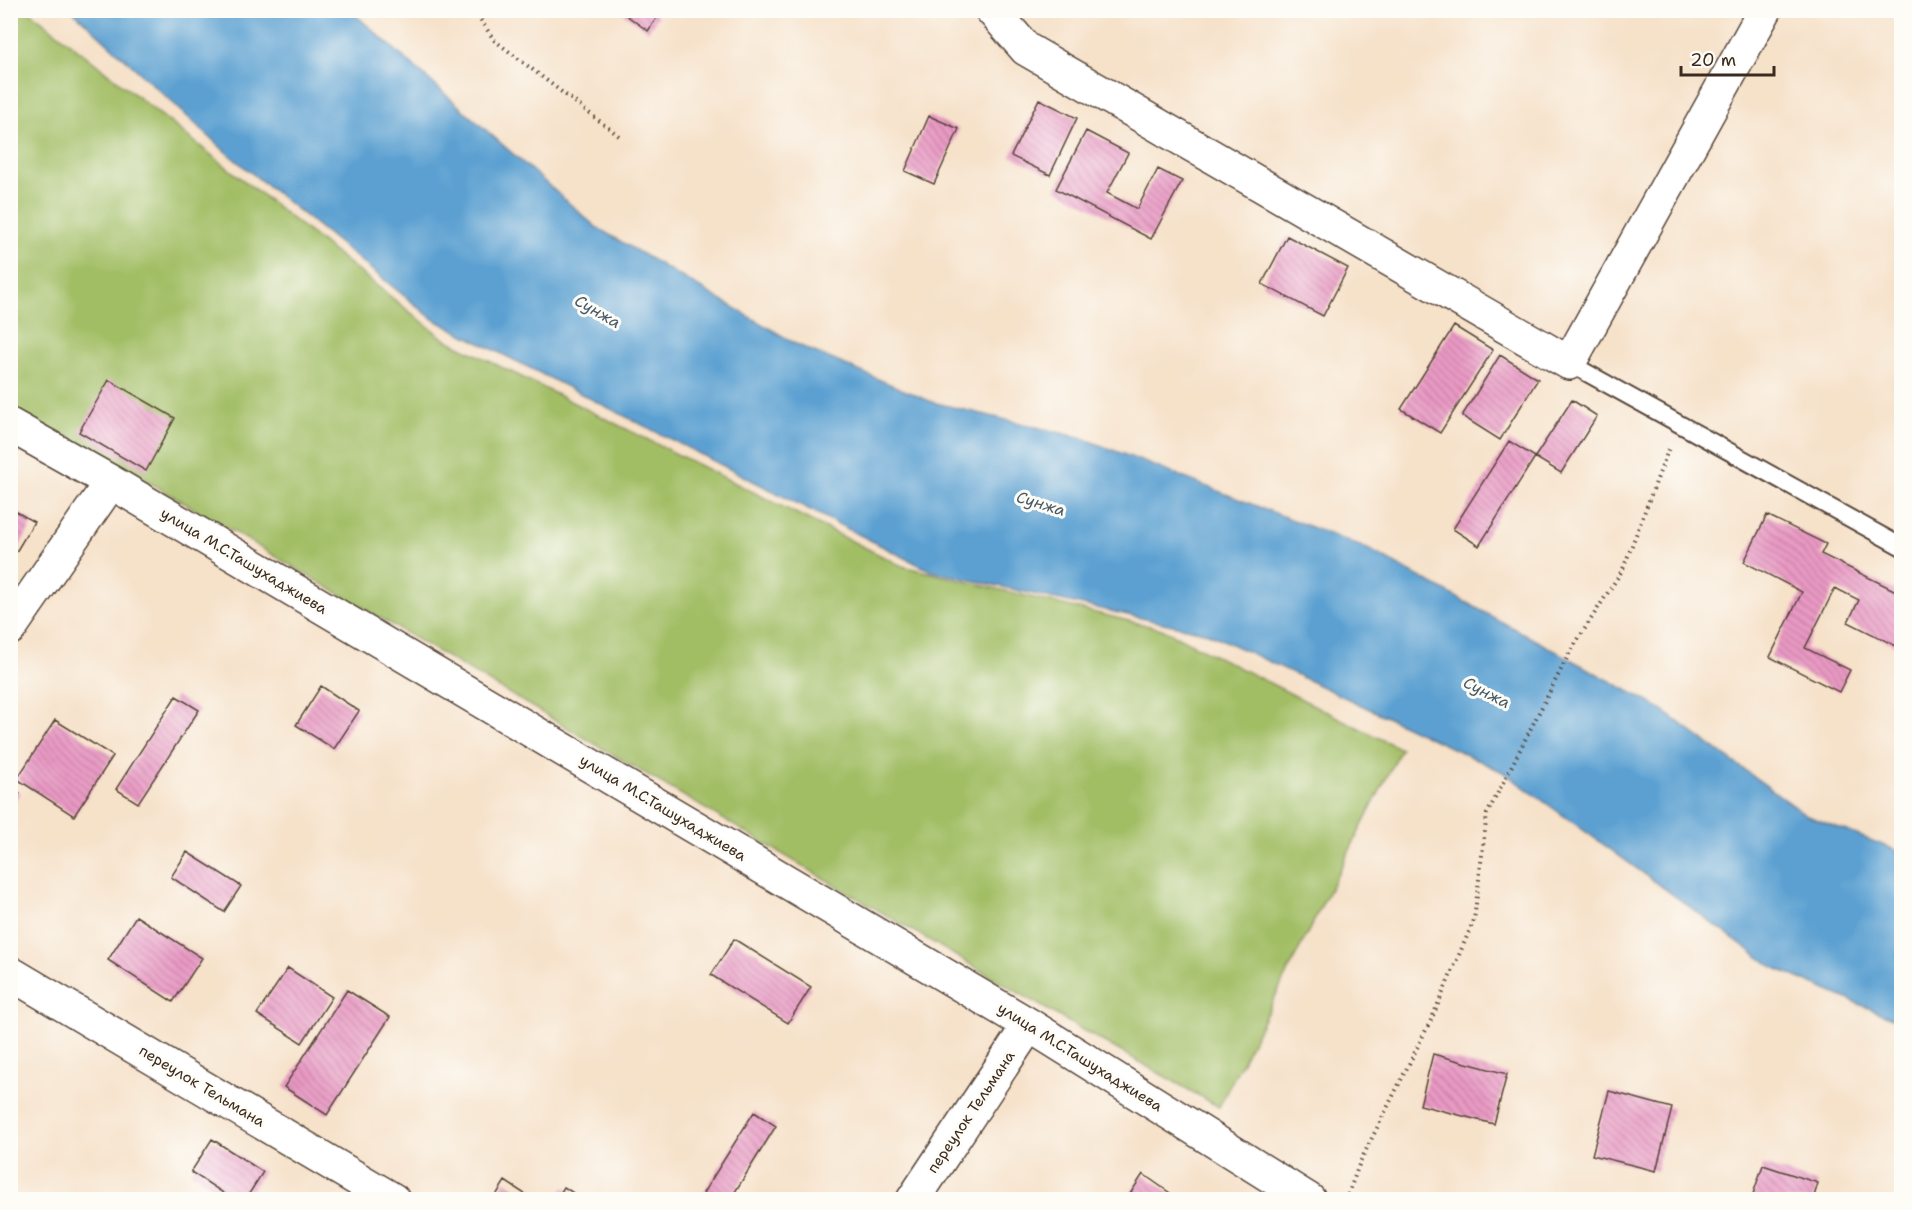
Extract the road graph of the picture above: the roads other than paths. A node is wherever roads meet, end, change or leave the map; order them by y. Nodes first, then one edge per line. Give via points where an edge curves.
1 (992, 10) edge
2 (1765, 10) edge
3 (1569, 363) junction
4 (10, 425) edge
5 (111, 482) junction
6 (1902, 547) edge
7 (10, 628) edge
8 (10, 973) edge
9 (1029, 1025) junction
10 (393, 1200) edge
11 (913, 1200) edge
12 (1309, 1200) edge

1 - 3 street via 1026,49
2 - 3 street
3 - 6 lane
4 - 5 street, улица М.С.Ташухаджиева
5 - 7 street
5 - 9 street, улица М.С.Ташухаджиева
8 - 10 street, переулок Тельмана
9 - 11 street, переулок Тельмана
9 - 12 street, улица М.С.Ташухаджиева

